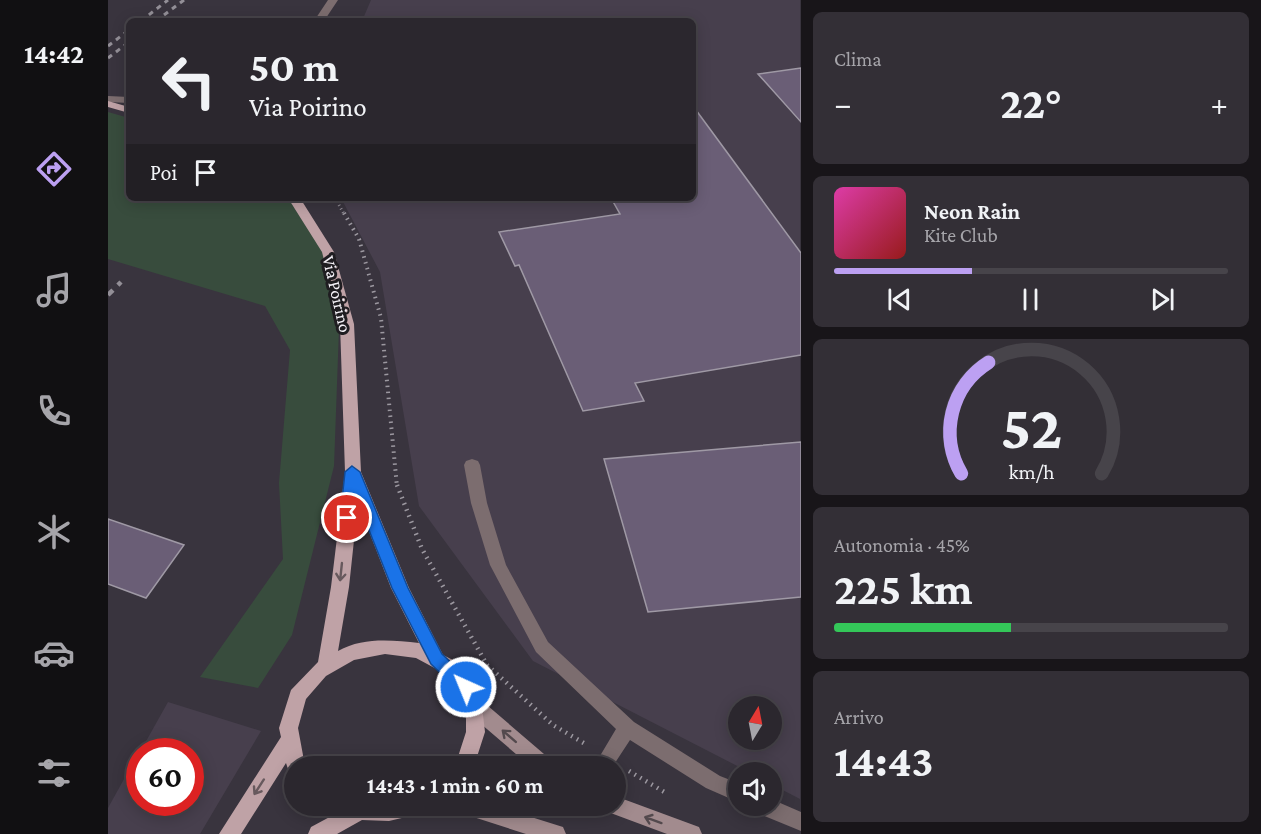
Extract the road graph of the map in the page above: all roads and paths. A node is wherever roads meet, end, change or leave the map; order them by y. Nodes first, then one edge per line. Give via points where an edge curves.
1 (333, 0) edge
2 (321, 18) edge
3 (108, 99) edge
4 (126, 100) edge
5 (108, 104) edge
6 (126, 109) edge
7 (296, 201) edge
8 (472, 465) dead end
9 (352, 472) junction
10 (436, 659) junction
11 (327, 664) junction
12 (474, 706) junction
13 (627, 728) junction
14 (289, 741) junction
15 (293, 756) edge
16 (470, 756) edge
17 (532, 756) edge
18 (609, 756) edge
19 (728, 789) edge
20 (626, 809) edge
21 (782, 814) edge
22 (341, 816) edge
23 (499, 816) edge
24 (801, 822) edge
25 (229, 834) edge
26 (318, 834) edge
27 (556, 834) edge
28 (692, 834) edge

1 - 2 street
3 - 4 street
5 - 6 main road
7 - 9 main road, Via Poirino via 328,252 347,324
8 - 13 street via 498,565 542,647
9 - 10 main road, Via Poirino via 400,588
9 -> 11 main road, Via Poirino
10 - 11 main road, Via Poirino via 411,648 382,646 353,651
10 - 12 main road, Via Poirino via 466,687
11 - 14 main road, Via Poirino via 297,698 290,719
12 - 16 main road, Via Poirino via 476,730
17 -> 12 main road, Via Poirino
13 - 18 street
13 - 19 street
14 - 15 main road, Via Poirino
14 -> 25 main road
28 -> 20 main road
21 - 24 street
22 - 26 main road
23 - 27 main road

